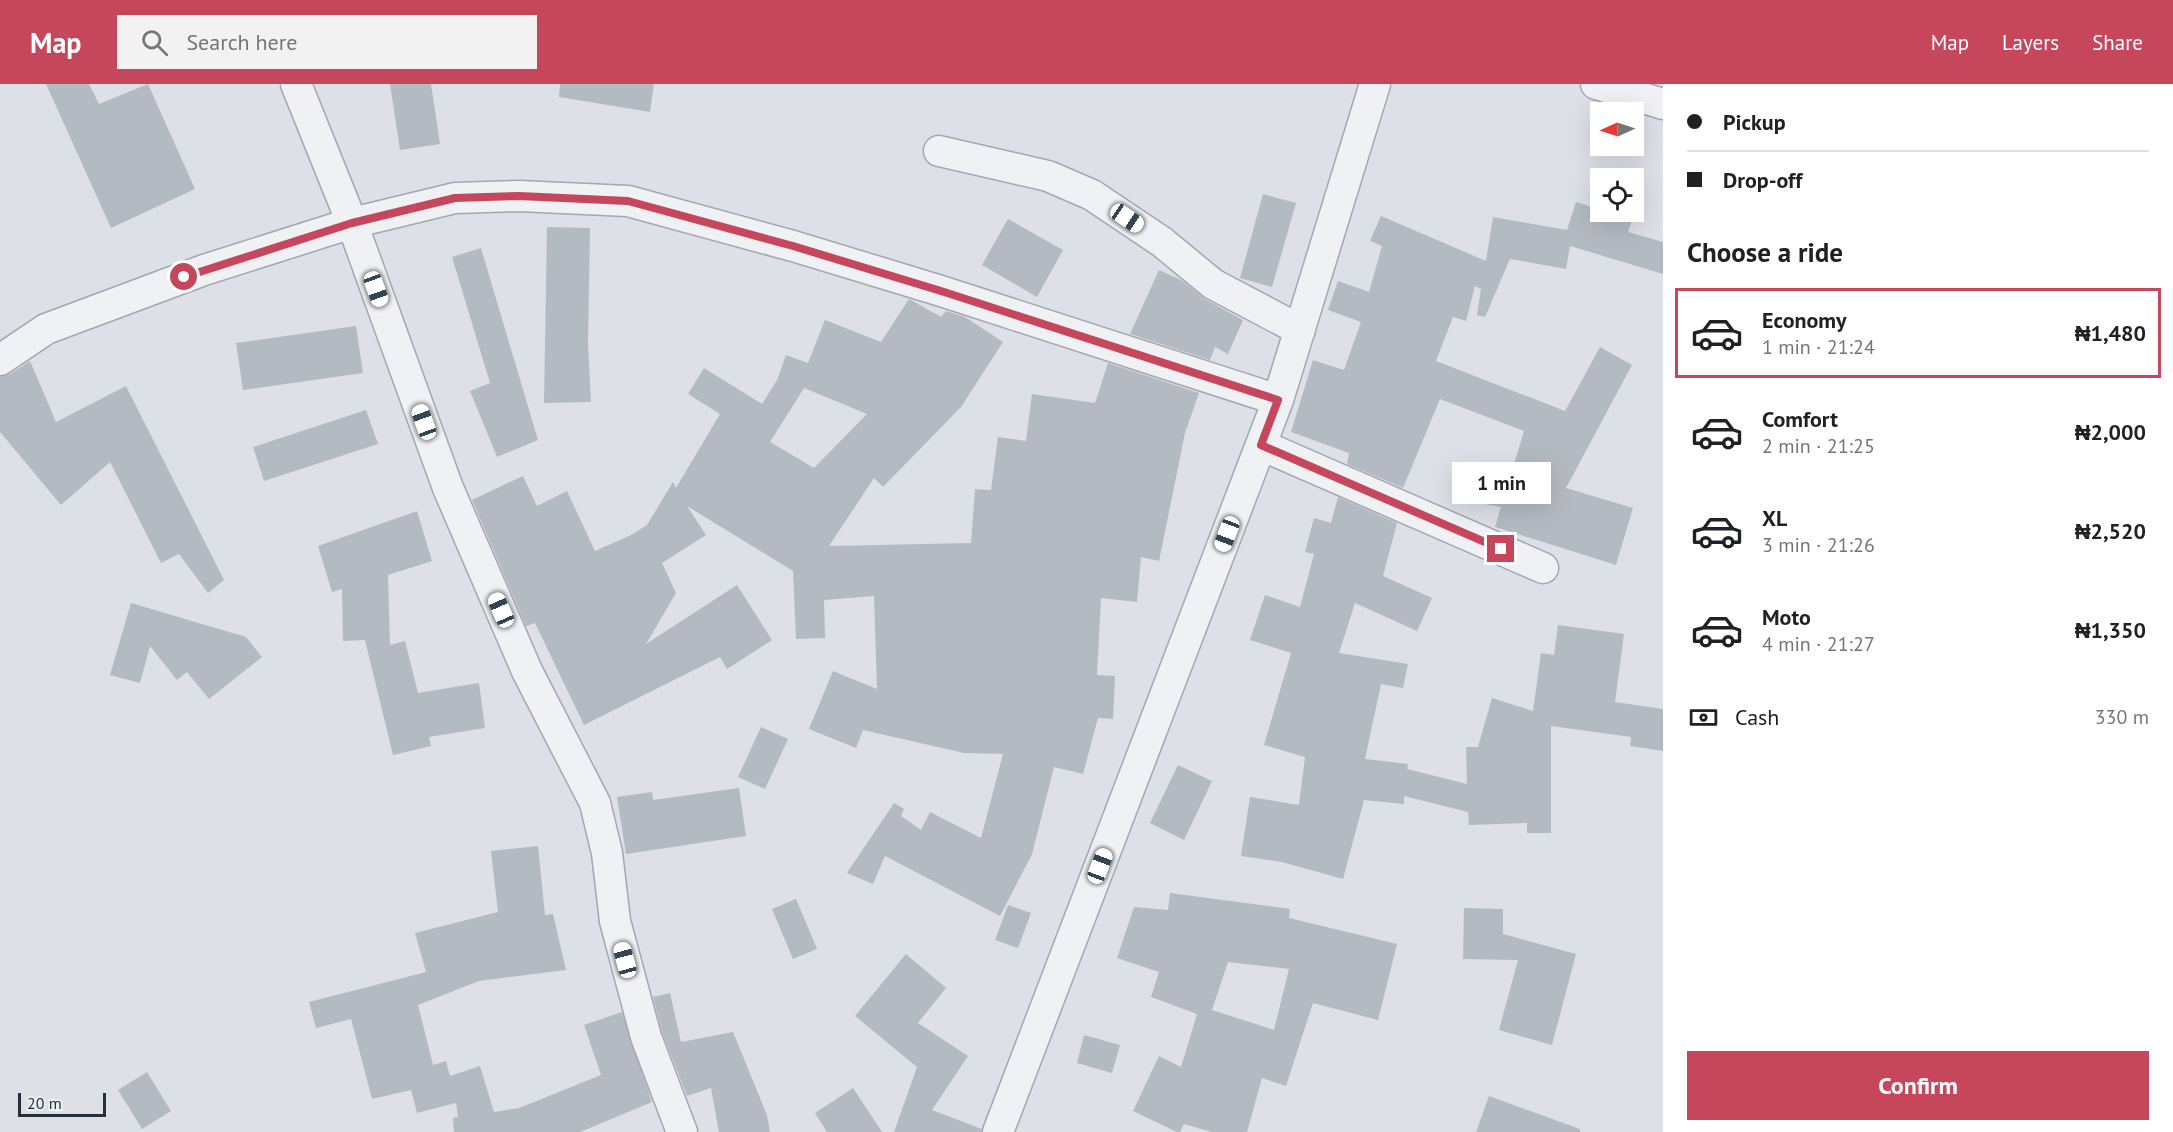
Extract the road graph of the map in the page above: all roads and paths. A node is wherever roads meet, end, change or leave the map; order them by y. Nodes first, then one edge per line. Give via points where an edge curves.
1 (296, 84) edge
2 (1375, 84) edge
3 (1596, 84) edge
4 (1663, 104) edge
5 (939, 151) dead end
6 (352, 223) junction
7 (1300, 330) junction
8 (0, 360) edge
9 (1278, 400) junction
10 (1261, 445) junction
11 (1543, 568) dead end
12 (682, 1132) edge
13 (998, 1132) edge

1 - 6 street
2 - 7 street
3 - 4 street
5 - 7 street via 1048,176 1092,195 1162,242 1213,284
6 - 8 street via 204,270 46,329
6 - 9 street via 455,198 519,196 628,201 941,291
6 - 12 street via 453,498 527,671 595,803 607,853 615,921 640,1016
7 - 9 street
9 - 10 street
10 - 11 street
10 - 13 street

